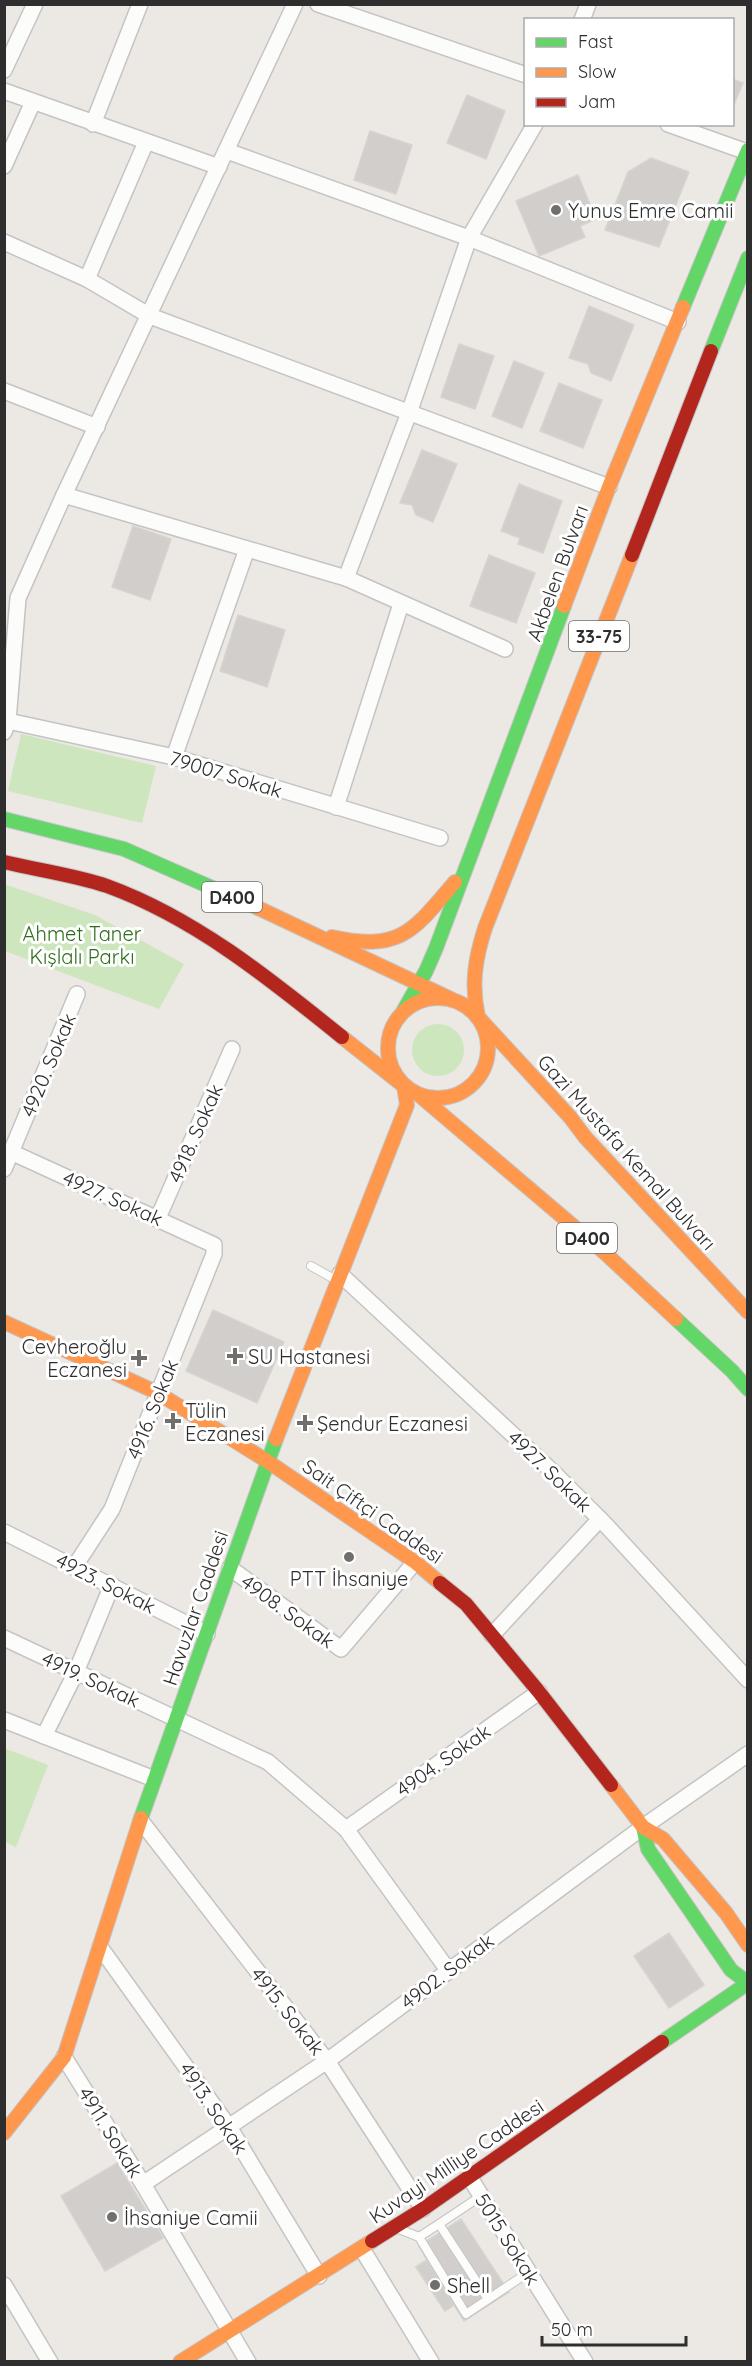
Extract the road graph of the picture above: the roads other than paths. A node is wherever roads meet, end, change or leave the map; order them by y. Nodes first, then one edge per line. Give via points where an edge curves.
1 (35, 4) edge
2 (140, 4) edge
3 (295, 4) edge
4 (318, 4) edge
5 (4, 70) edge
6 (524, 75) edge
7 (4, 91) edge
8 (33, 102) junction
9 (93, 124) junction
10 (534, 126) edge
11 (674, 126) edge
12 (146, 142) junction
13 (227, 151) junction
14 (747, 151) edge
15 (4, 166) edge
16 (219, 167) junction
17 (469, 238) junction
18 (4, 242) edge
19 (747, 258) edge
20 (87, 279) junction
21 (150, 316) junction
22 (678, 322) junction
23 (4, 392) edge
24 (409, 413) junction
25 (97, 427) junction
26 (609, 487) junction
27 (64, 495) junction
28 (247, 549) junction
29 (346, 578) junction
30 (11, 598) edge
31 (401, 604) junction
32 (505, 649) dead end
33 (6, 727) edge
34 (174, 757) junction
35 (336, 807) junction
36 (4, 819) edge
37 (440, 838) dead end
38 (6, 863) edge
39 (467, 869) junction
40 (311, 931) junction
41 (419, 984) junction
42 (77, 994) dead end
43 (451, 999) junction
44 (404, 1010) junction
45 (478, 1017) junction
46 (231, 1049) dead end
47 (404, 1086) junction
48 (419, 1095) junction
49 (11, 1152) junction
50 (4, 1169) edge
51 (158, 1218) junction
52 (214, 1245) joint
53 (311, 1266) dead end
54 (339, 1278) junction
55 (747, 1312) edge
56 (4, 1322) edge
57 (747, 1389) edge
58 (158, 1393) junction
59 (267, 1461) junction
60 (600, 1519) junction
61 (4, 1532) edge
62 (415, 1562) junction
63 (75, 1566) junction
64 (230, 1568) junction
65 (112, 1585) junction
66 (207, 1634) junction
67 (492, 1635) junction
68 (4, 1638) edge
69 (76, 1672) junction
70 (747, 1680) edge
71 (539, 1692) junction
72 (177, 1719) junction
73 (4, 1720) edge
74 (45, 1736) junction
75 (747, 1754) edge
76 (154, 1779) junction
77 (141, 1821) junction
78 (643, 1827) junction
79 (346, 1828) junction
80 (747, 1945) edge
81 (100, 1947) junction
82 (448, 1970) junction
83 (747, 1983) edge
84 (64, 2057) junction
85 (327, 2061) junction
86 (229, 2127) junction
87 (4, 2133) edge
88 (470, 2178) junction
89 (143, 2184) junction
90 (481, 2196) junction
91 (423, 2209) junction
92 (439, 2224) junction
93 (395, 2228) junction
94 (419, 2237) junction
95 (362, 2248) junction
96 (529, 2272) junction
97 (319, 2276) junction
98 (4, 2285) edge
99 (489, 2299) junction
100 (229, 2332) junction
101 (50, 2361) edge
102 (180, 2361) edge
103 (248, 2361) edge
104 (431, 2361) edge
105 (585, 2361) edge

1 - 5 street
2 - 9 street
3 - 13 street
4 - 6 street
7 - 8 street
8 - 9 street
8 - 15 street
9 - 12 street
10 - 17 street
11 - 14 street
12 - 16 street
12 - 20 street
13 - 16 street
13 - 17 street
14 - 22 main road, Akbelen Bulvarı / 33-75
16 - 21 street
17 - 22 street
17 - 24 street
18 - 20 street
19 - 45 main road, 33-75 via 485,928 472,966 472,993
20 - 21 street
21 - 24 street
21 - 25 street
22 - 26 main road, Akbelen Bulvarı / 33-75
23 - 25 street
24 - 26 street
24 - 29 street
25 - 27 street
26 - 39 main road, Akbelen Bulvarı / 33-75
27 - 28 street
27 - 30 street
28 - 29 street
28 - 34 street
29 - 31 street
30 - 33 street
31 - 32 street
31 - 35 street
33 - 34 street, 79007 Sokak
34 - 35 street, 79007 Sokak
35 - 37 street, 79007 Sokak
36 - 40 main road, D400 via 124,849
38 - 47 main road, D400 via 106,886 183,921 282,989
39 - 40 main road via 411,931 382,944 352,943
39 - 41 main road, Akbelen Bulvarı / 33-75
40 - 41 main road, D400
41 - 43 main road, D400
41 - 44 main road, Akbelen Bulvarı / 33-75
42 - 49 street, 4920. Sokak
43 - 44 main road via 418,1001
43 - 45 main road
44 - 47 main road via 388,1040 388,1057
45 - 48 main road via 486,1032 488,1048 486,1064 478,1078 467,1090 452,1097 435,1099
45 - 55 main road, Gazi Mustafa Kemal Bulvarı
46 - 51 street, 4918. Sokak
47 - 48 main road
47 - 54 main road, Havuzlar Caddesi via 407,1105
48 - 57 main road, D400 via 605,1253
49 - 50 street, 4920. Sokak
49 - 51 street, 4927. Sokak
51 - 52 street, 4927. Sokak
52 - 58 street, 4916. Sokak via 214,1254
53 - 54 lane
54 - 59 main road, Havuzlar Caddesi
54 - 60 street, 4927. Sokak
56 - 58 main road, Sait Çiftçi Caddesi
58 - 59 main road, Sait Çiftçi Caddesi
58 - 63 street, 4916. Sokak via 112,1509
59 - 62 main road, Sait Çiftçi Caddesi
59 - 64 main road, Havuzlar Caddesi
60 - 67 street
60 - 70 street, 4927. Sokak
61 - 63 street, 4923. Sokak
62 - 64 street, 4908. Sokak via 341,1649
62 - 67 main road, Sait Çiftçi Caddesi via 466,1604
63 - 65 street, 4923. Sokak
64 - 66 main road, Havuzlar Caddesi
65 - 66 street, 4923. Sokak
65 - 69 street
66 - 72 main road, Havuzlar Caddesi
67 - 71 main road, Sait Çiftçi Caddesi
68 - 69 street, 4919. Sokak
69 - 72 street, 4919. Sokak
69 - 74 street
71 - 78 main road, Sait Çiftçi Caddesi
71 - 79 street, 4904. Sokak
72 - 76 main road, Havuzlar Caddesi
72 - 79 street, 4919. Sokak via 268,1762
73 - 74 street
74 - 76 street
75 - 78 street, 4902. Sokak
76 - 77 main road, Havuzlar Caddesi
77 - 81 main road, Havuzlar Caddesi
77 - 85 street, 4915. Sokak
78 - 80 main road, Sait Çiftçi Caddesi via 663,1839 726,1913
78 - 82 street, 4902. Sokak
78 - 83 main road, Sait Çiftçi Caddesi via 648,1849 731,1970
79 - 82 street, 4919. Sokak
81 - 84 main road, Havuzlar Caddesi
81 - 86 street, 4913. Sokak
82 - 85 street, 4902. Sokak
83 - 88 main road, Kuvayi Milliye Caddesi
84 - 87 main road, Havuzlar Caddesi
84 - 89 street, 4911. Sokak
85 - 86 street, 4902. Sokak
85 - 91 street, 4915. Sokak
86 - 89 street, 4902. Sokak
86 - 97 street, 4913. Sokak
88 - 90 street, 5015 Sokak
88 - 91 main road, Kuvayi Milliye Caddesi
89 - 100 street, 4911. Sokak
90 - 92 lane
90 - 96 street, 5015 Sokak
91 - 93 main road, Kuvayi Milliye Caddesi
92 - 94 lane
92 - 99 lane
93 - 94 lane
93 - 95 main road, Kuvayi Milliye Caddesi
94 - 99 lane via 466,2314
95 - 97 main road, Kuvayi Milliye Caddesi
95 - 104 street
96 - 99 lane
96 - 105 street, 5015 Sokak
97 - 100 main road, Kuvayi Milliye Caddesi
98 - 101 street
100 - 102 main road, Kuvayi Milliye Caddesi
100 - 103 street, 4911. Sokak

